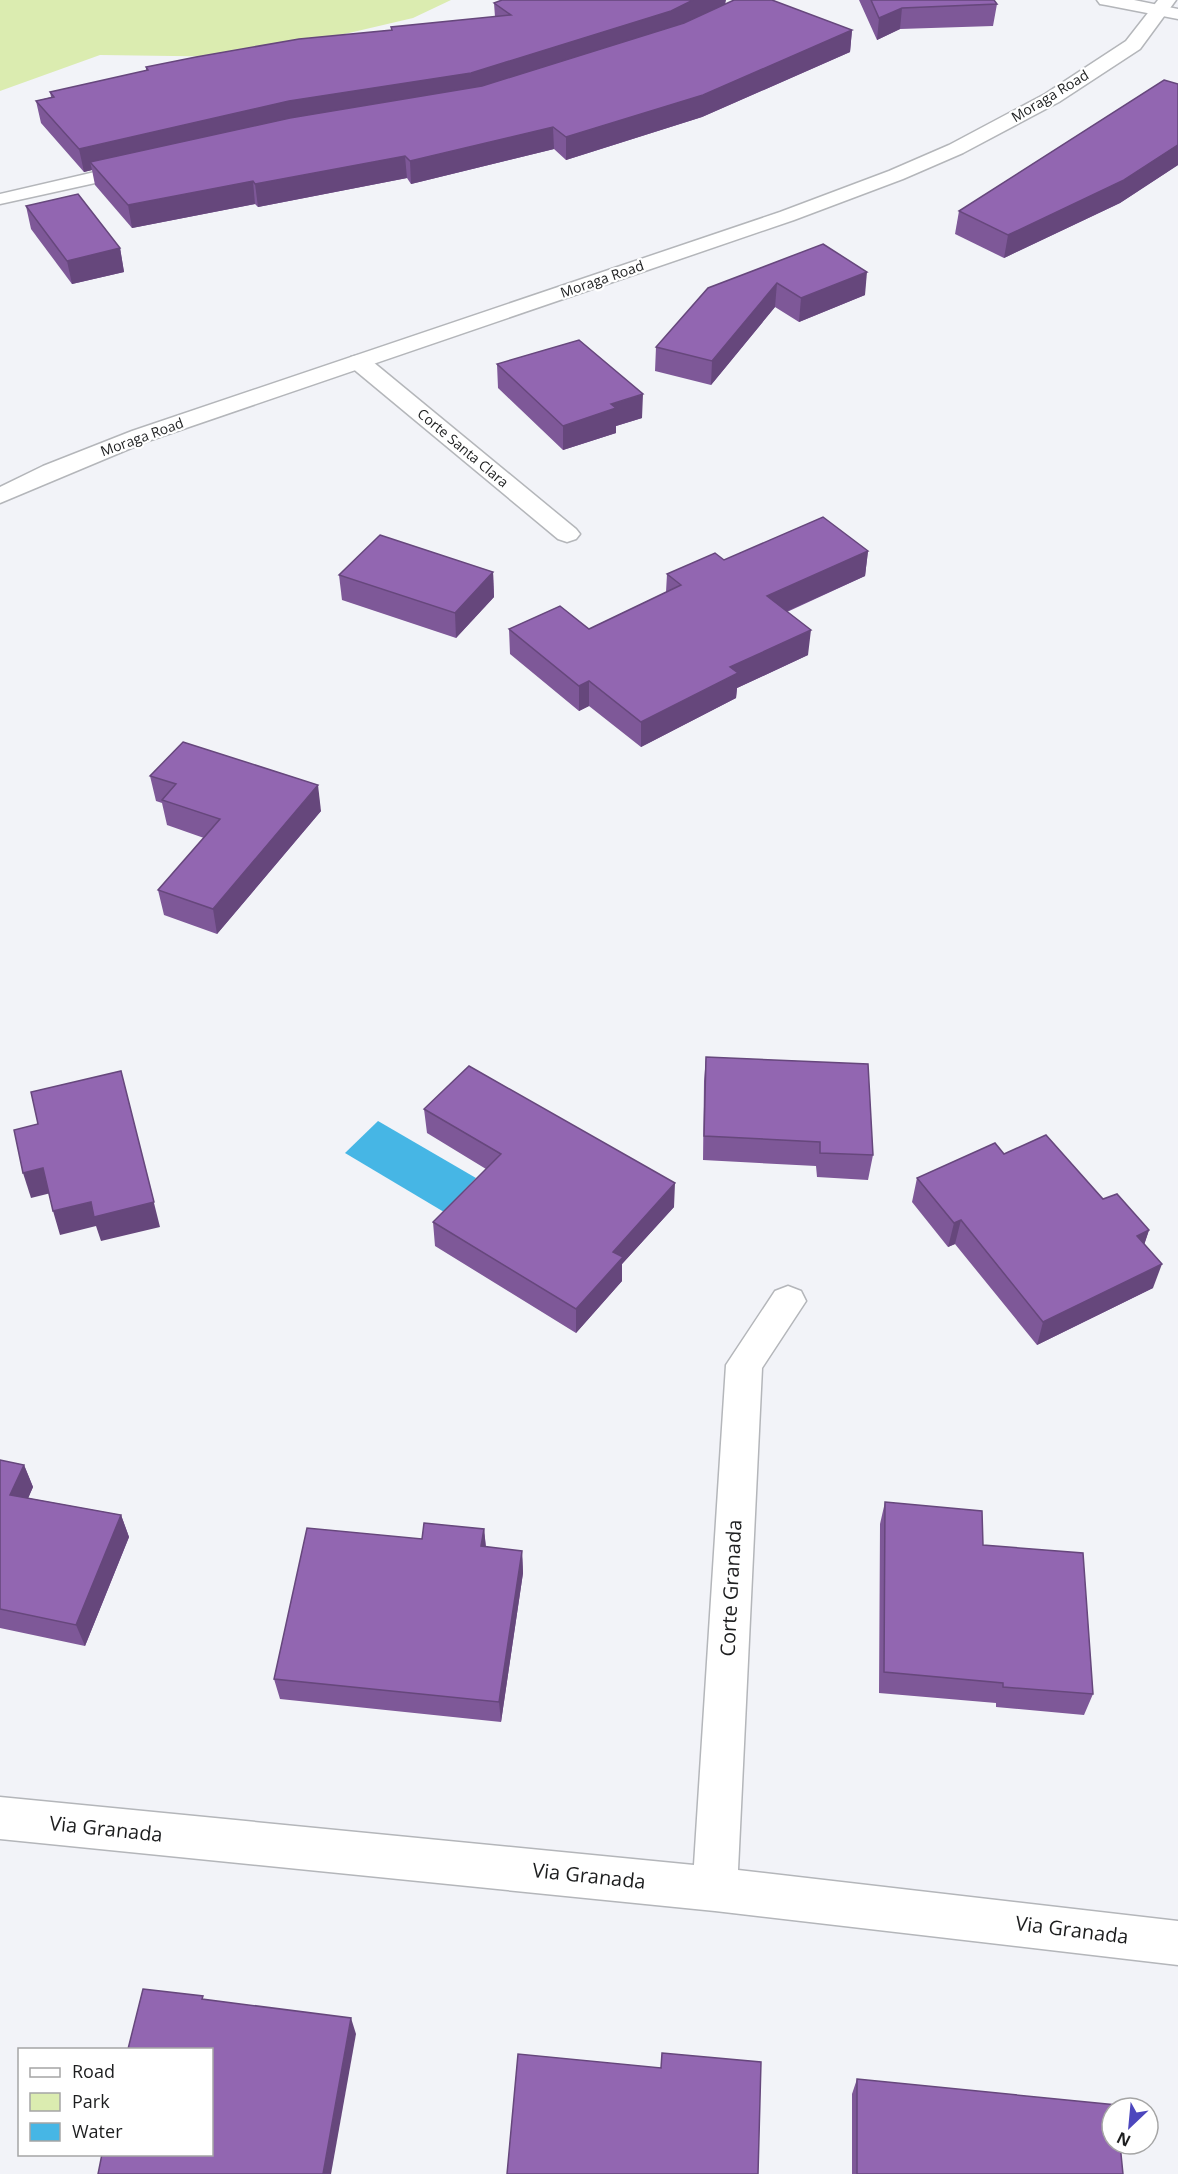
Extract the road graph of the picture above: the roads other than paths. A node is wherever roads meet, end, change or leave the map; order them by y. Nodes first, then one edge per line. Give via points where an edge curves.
1 (1106, 0) edge
2 (1169, 8) edge
3 (153, 164) edge
4 (3, 199) dead end
5 (359, 362) junction
6 (0, 496) edge
7 (567, 534) dead end
8 (788, 1301) dead end
9 (0, 1818) edge
10 (715, 1888) junction
11 (1178, 1942) edge

1 - 2 main road
2 - 5 main road, Moraga Road via 1133,45 1052,98 946,153 787,216
3 - 4 main road
5 - 6 main road, Moraga Road via 140,436
5 - 7 main road, Corte Santa Clara
8 - 10 main road, Corte Granada via 744,1365
9 - 10 main road, Via Granada
10 - 11 main road, Via Granada

